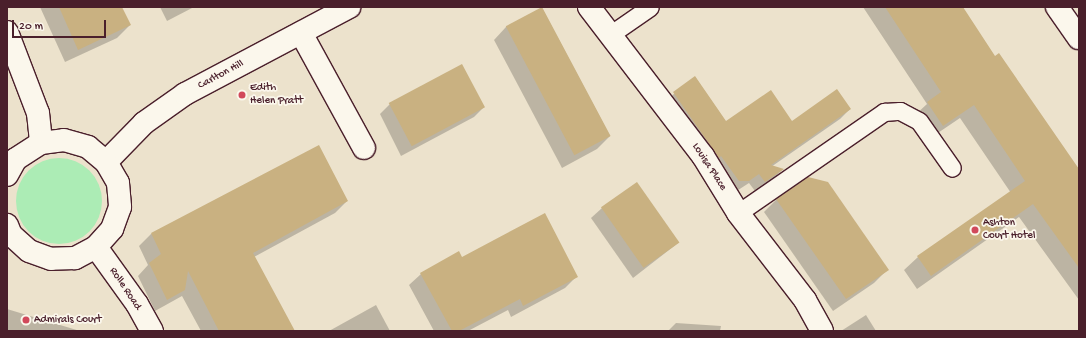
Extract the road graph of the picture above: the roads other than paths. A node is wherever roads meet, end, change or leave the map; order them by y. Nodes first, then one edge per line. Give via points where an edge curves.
1 (349, 7) edge
2 (589, 7) edge
3 (650, 7) edge
4 (1057, 7) edge
5 (7, 32) edge
6 (301, 33) junction
7 (610, 34) junction
8 (1079, 38) edge
9 (40, 143) junction
10 (364, 148) dead end
11 (106, 162) junction
12 (952, 168) dead end
13 (7, 175) edge
14 (738, 213) junction
15 (7, 225) edge
16 (96, 247) junction
17 (152, 331) edge
18 (822, 331) edge

1 - 6 street, Carlton Hill
2 - 7 street, Louisa Place
3 - 7 lane
4 - 8 street
5 - 9 street via 38,113
6 - 10 street
6 - 11 street, Carlton Hill via 185,94 144,123
7 - 14 street, Louisa Place via 703,156
9 - 11 street via 64,140 88,147
9 - 13 street via 16,158
11 - 16 street via 118,183 120,207 112,229
12 - 14 lane via 919,121 900,111 884,112
14 - 18 street, Louisa Place via 805,300
15 - 16 street via 11,235 29,251 51,259 75,258
16 - 17 street, Rolle Road via 137,304

